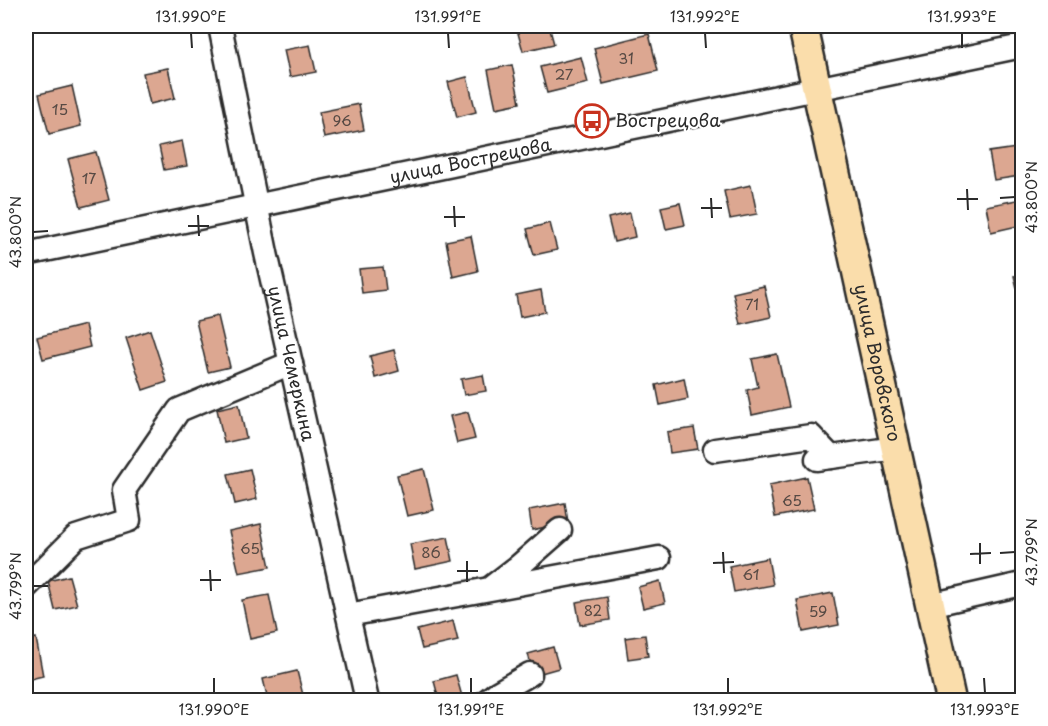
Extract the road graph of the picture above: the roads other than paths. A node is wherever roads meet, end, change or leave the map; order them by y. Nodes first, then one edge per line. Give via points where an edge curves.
1 (220, 26) edge
2 (803, 26) edge
3 (1023, 46) edge
4 (817, 89) junction
5 (256, 206) junction
6 (26, 254) edge
7 (291, 363) junction
8 (896, 448) junction
9 (715, 450) dead end
10 (560, 530) dead end
11 (659, 558) dead end
12 (1023, 585) edge
13 (26, 587) edge
14 (486, 590) junction
15 (930, 605) junction
16 (348, 615) junction
17 (530, 674) dead end
18 (945, 699) edge
19 (367, 700) edge
20 (488, 700) edge

1 - 5 street, улица Чемеркина
2 - 4 main road, улица Воровского
3 - 4 street, улица Вострецова
4 - 5 street, улица Вострецова
4 - 8 main road, улица Воровского
5 - 6 street, улица Вострецова
5 - 7 street, улица Чемеркина
7 - 13 street via 179,410 124,490 129,520 76,537
7 - 16 street, улица Чемеркина
8 - 9 street via 824,458 811,436
8 - 15 main road, улица Воровского
10 - 14 street
11 - 14 street
12 - 15 street
14 - 16 street
15 - 18 main road, улица Воровского
16 - 19 street, улица Чемеркина
17 - 20 street

